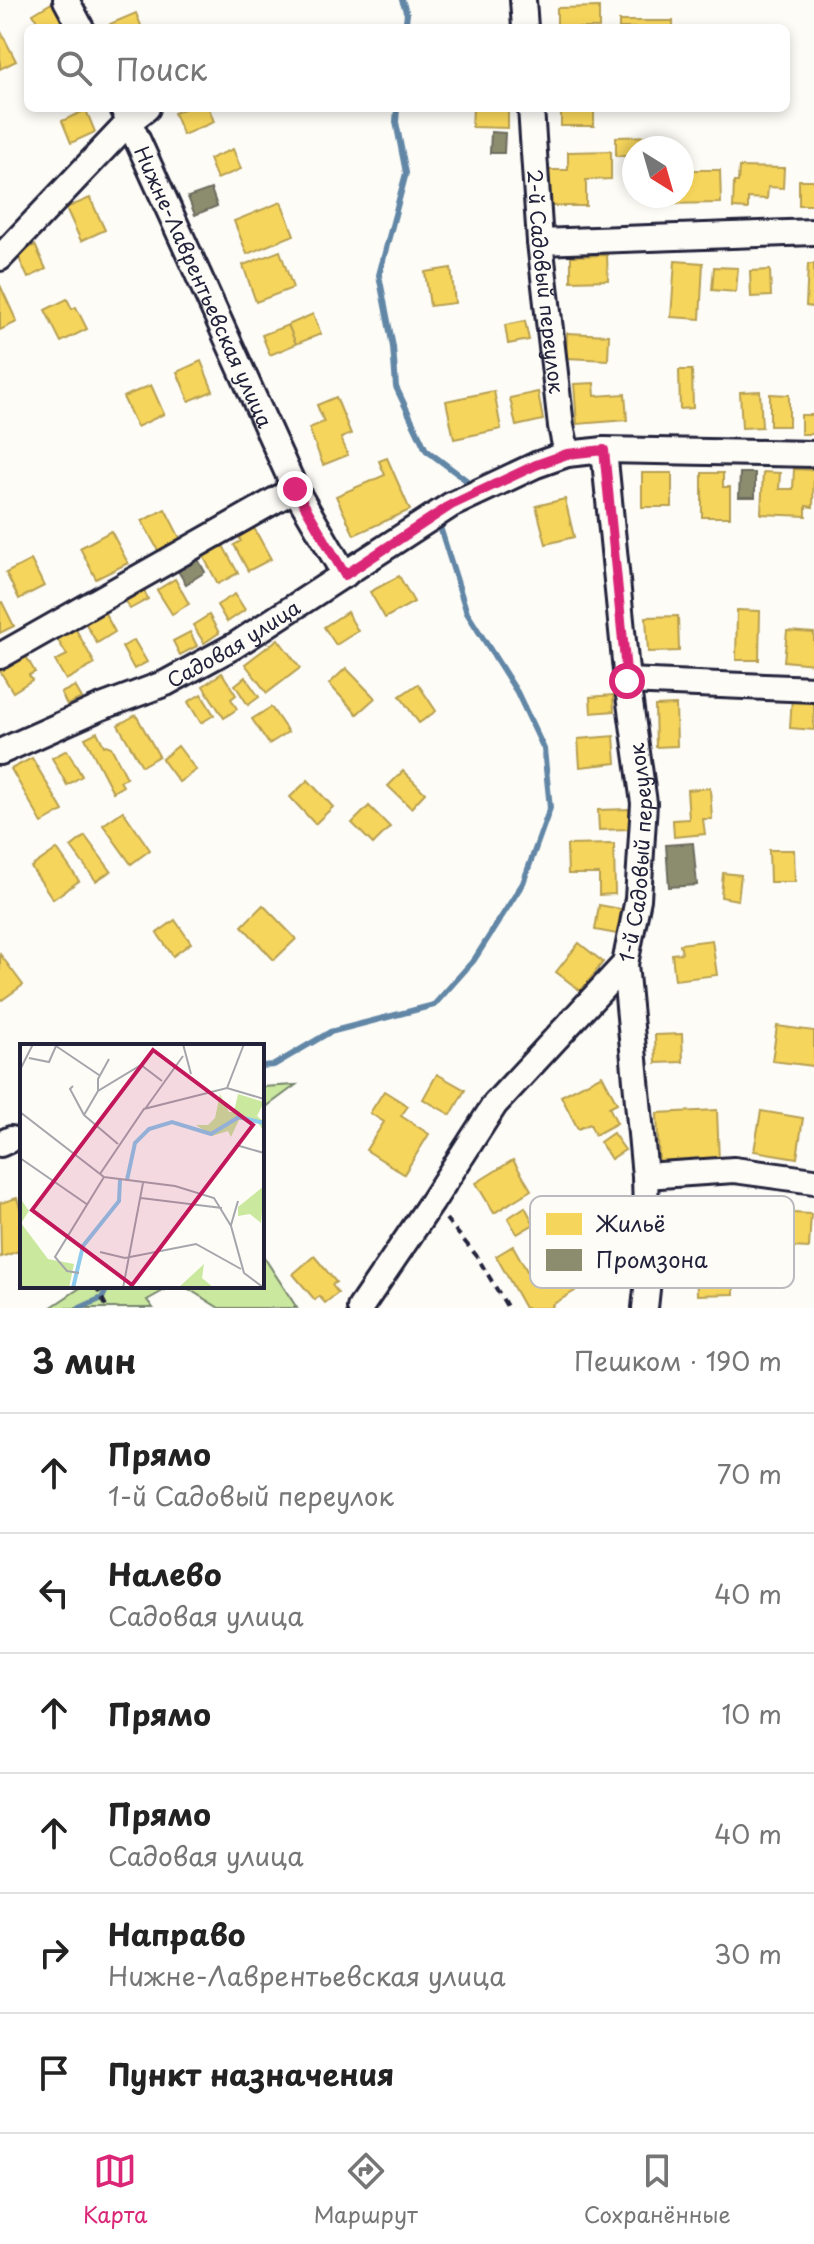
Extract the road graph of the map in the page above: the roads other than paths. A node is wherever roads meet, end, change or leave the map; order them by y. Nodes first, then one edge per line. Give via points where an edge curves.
1 (66, 0) edge
2 (523, 0) edge
3 (79, 24) edge
4 (525, 24) edge
5 (133, 112) edge
6 (531, 112) edge
7 (814, 232) edge
8 (540, 242) junction
9 (0, 258) edge
10 (604, 450) junction
11 (567, 454) junction
12 (814, 454) edge
13 (295, 489) junction
14 (345, 575) junction
15 (0, 656) edge
16 (627, 681) junction
17 (814, 689) edge
18 (0, 752) edge
19 (625, 964) junction
20 (645, 1176) junction
21 (814, 1181) edge
22 (646, 1196) edge
23 (647, 1288) edge
24 (360, 1308) edge
25 (645, 1308) edge

1 - 3 street
2 - 4 street
5 - 9 street, Нижне-Лаврентьевская улица
5 - 13 street, Нижне-Лаврентьевская улица
6 - 8 street, 2-й Садовый переулок
7 - 8 street
8 - 11 street, 2-й Садовый переулок
10 - 11 street
10 - 12 street
10 - 16 street, 1-й Садовый переулок
11 - 14 street, Садовая улица via 451,505
13 - 14 street, Нижне-Лаврентьевская улица
13 - 15 street
14 - 18 street, Садовая улица via 166,683
16 - 17 street
16 - 19 street, 1-й Садовый переулок via 644,803 638,899
19 - 20 street
19 - 24 street, 1-й Садовый переулок via 495,1104
20 - 21 street via 734,1170
20 - 22 street
23 - 25 street

